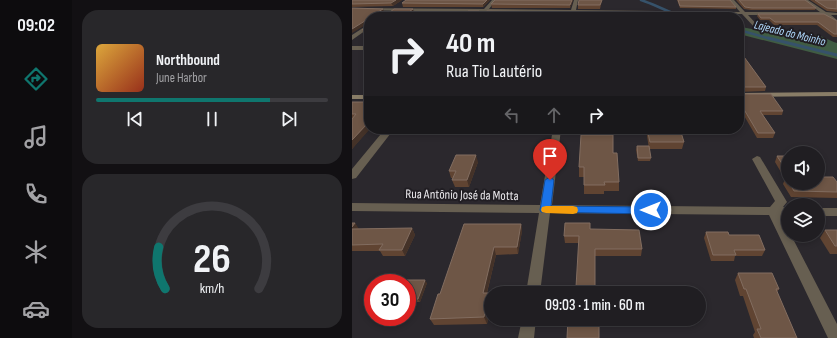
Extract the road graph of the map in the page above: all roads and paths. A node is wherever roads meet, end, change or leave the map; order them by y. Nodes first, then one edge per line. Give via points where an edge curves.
1 (494, 0) edge
2 (576, 0) edge
3 (732, 0) edge
4 (805, 0) edge
5 (400, 5) dead end
6 (352, 9) edge
7 (394, 9) junction
8 (486, 11) junction
9 (573, 11) junction
10 (390, 12) edge
11 (590, 12) edge
12 (743, 12) edge
13 (744, 12) edge
14 (744, 13) edge
15 (825, 14) junction
16 (837, 14) edge
17 (837, 22) edge
18 (758, 28) dead end
19 (364, 30) edge
20 (352, 38) edge
21 (352, 48) edge
22 (364, 48) edge
23 (837, 94) edge
24 (744, 95) edge
25 (352, 97) edge
26 (364, 97) edge
27 (386, 134) edge
28 (556, 134) edge
29 (757, 159) dead end
30 (352, 176) edge
31 (352, 207) edge
32 (545, 210) junction
33 (773, 211) junction
34 (781, 211) edge
35 (825, 212) edge
36 (837, 212) edge
37 (534, 286) edge
38 (528, 326) edge
39 (526, 338) edge
40 (836, 338) edge

1 - 8 street
2 - 9 street
3 - 12 street
4 - 15 street
5 - 7 street
6 - 7 street
7 - 8 street
7 - 10 street
8 - 9 street
9 - 11 street
13 - 15 street
14 - 18 street
15 - 16 street
15 - 17 street
19 - 20 street
21 - 22 street
23 - 24 street
25 - 26 street
27 - 30 street
28 - 32 street
29 - 33 street via 780,202
31 - 32 street, Rua Antônio José da Motta
32 - 33 street, Rua Antônio José da Motta
32 - 37 street
33 - 34 street, Rua Antônio José da Motta
33 - 40 street
35 - 36 street
38 - 39 street

